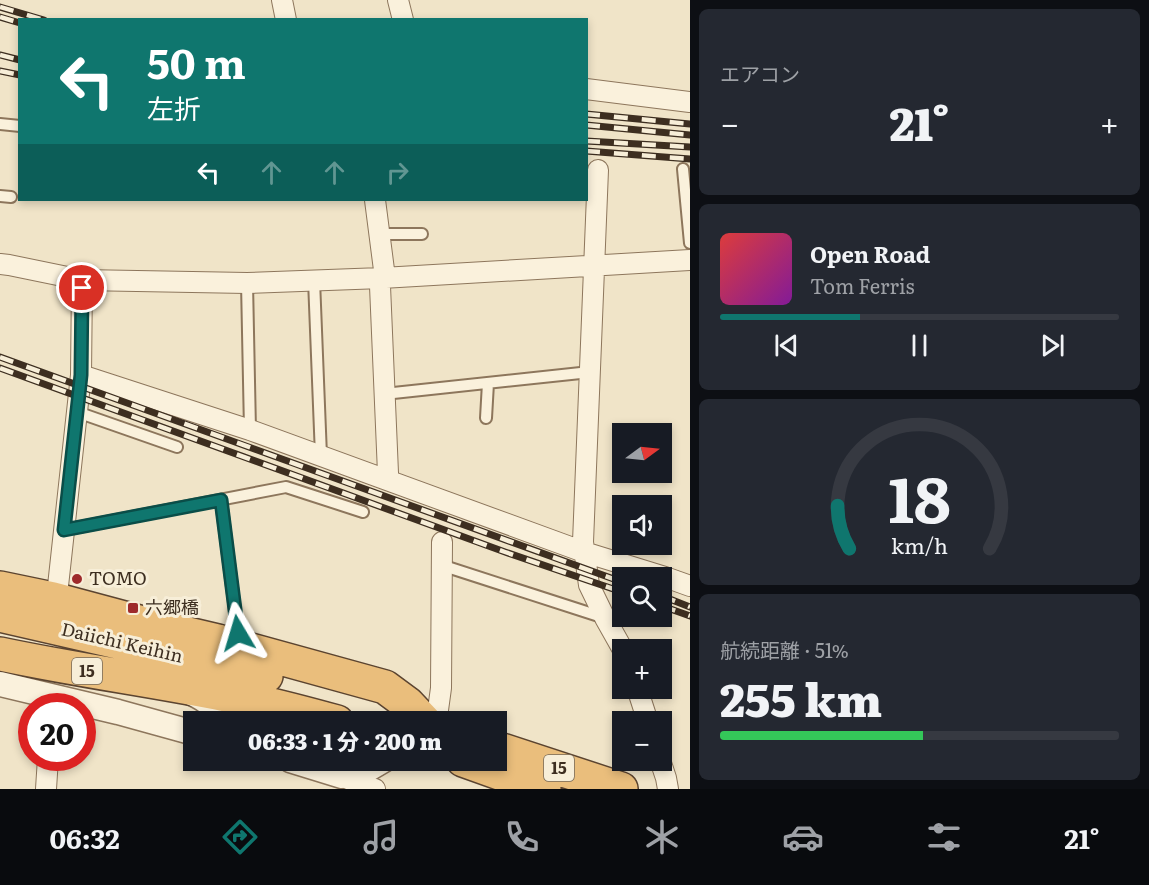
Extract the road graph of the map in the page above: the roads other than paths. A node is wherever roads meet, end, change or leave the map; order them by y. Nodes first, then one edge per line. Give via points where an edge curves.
1 (282, 0) edge
2 (398, 0) edge
3 (286, 18) edge
4 (402, 18) edge
5 (588, 89) edge
6 (690, 102) edge
7 (0, 124) edge
8 (18, 126) edge
9 (683, 169) dead end
10 (598, 170) dead end
11 (375, 201) edge
12 (380, 234) junction
13 (422, 234) dead end
14 (690, 243) edge
15 (690, 260) edge
16 (0, 264) edge
17 (594, 266) junction
18 (382, 278) junction
19 (82, 280) junction
20 (314, 280) junction
21 (247, 283) junction
22 (590, 372) junction
23 (81, 375) junction
24 (488, 383) junction
25 (384, 394) junction
26 (77, 412) junction
27 (486, 418) dead end
28 (250, 430) junction
29 (177, 447) dead end
30 (321, 456) junction
31 (386, 479) junction
32 (221, 500) junction
33 (363, 512) dead end
34 (64, 530) junction
35 (442, 542) dead end
36 (584, 552) junction
37 (441, 565) junction
38 (690, 586) edge
39 (0, 588) edge
40 (53, 599) junction
41 (0, 615) edge
42 (605, 618) junction
43 (617, 639) edge
44 (240, 646) junction
45 (0, 654) edge
46 (0, 684) edge
47 (175, 686) junction
48 (28, 693) edge
49 (96, 708) edge
50 (214, 711) edge
51 (297, 711) edge
52 (381, 711) edge
53 (415, 711) edge
54 (437, 711) edge
55 (183, 730) edge
56 (507, 752) edge
57 (47, 771) edge
58 (326, 771) edge
59 (365, 771) edge
60 (494, 771) edge
61 (664, 771) edge
62 (342, 776) junction
63 (46, 789) edge
64 (375, 789) edge
65 (544, 789) edge
66 (621, 789) edge
67 (668, 789) edge

1 - 3 street
2 - 4 street
5 - 6 street
7 - 8 lane
9 - 14 lane
10 - 17 street
11 - 12 street
12 - 13 lane
12 - 18 street
15 - 17 street
16 - 19 street
17 - 18 street
17 - 22 street
18 - 20 street
18 - 25 street
19 - 21 street
19 - 23 street
20 - 21 street
20 - 30 lane
21 - 28 lane
22 - 24 lane
22 - 36 street
23 - 26 street
23 - 28 street
24 - 25 lane
24 - 27 lane
25 - 31 street
26 - 29 lane
26 - 34 street
28 - 30 street
30 - 31 street
31 - 36 street
32 - 33 lane via 286,487
32 - 34 lane
32 - 44 lane
34 - 40 street
35 - 37 street
36 - 38 street
36 - 42 street via 589,585
37 - 42 lane
37 - 54 street via 441,688
39 - 40 highway
40 - 44 highway
41 - 52 highway, Daiichi Keihin / 15 via 259,674
42 - 43 street
44 - 53 highway via 385,687
45 - 47 highway, Daiichi Keihin / 15
46 - 48 street
47 - 50 street via 200,697
47 - 51 highway, Daiichi Keihin / 15
49 - 55 street
56 - 66 highway, 15
57 - 63 street
58 - 62 street
59 - 62 street
60 - 65 highway, 15
61 - 67 street
62 - 64 street

